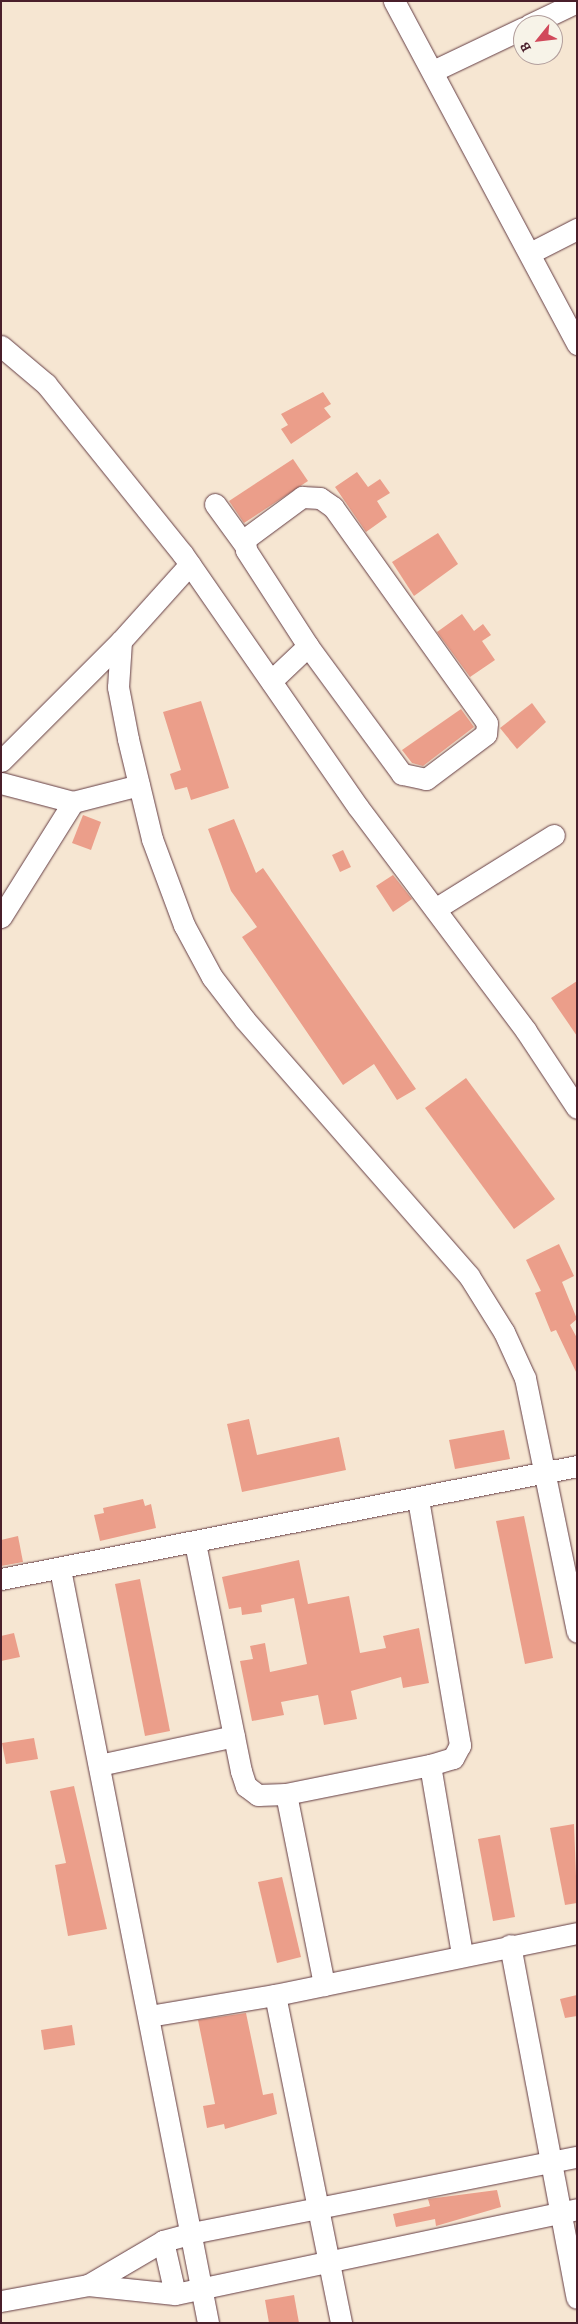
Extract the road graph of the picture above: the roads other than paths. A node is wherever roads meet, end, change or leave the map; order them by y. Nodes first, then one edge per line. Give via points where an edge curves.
1 (394, 1) edge
2 (577, 2) edge
3 (550, 15) edge
4 (513, 33) edge
5 (433, 71) junction
6 (577, 228) edge
7 (530, 253) junction
8 (577, 344) edge
9 (1, 346) edge
10 (215, 504) dead end
11 (244, 544) junction
12 (190, 564) junction
13 (121, 641) junction
14 (308, 646) junction
15 (271, 681) junction
16 (1, 760) edge
17 (1, 783) edge
18 (139, 785) junction
19 (73, 802) junction
20 (554, 835) dead end
21 (435, 909) junction
22 (1, 917) edge
23 (577, 1108) edge
24 (577, 1466) edge
25 (545, 1475) junction
26 (418, 1499) junction
27 (195, 1542) junction
28 (60, 1569) junction
29 (1, 1579) edge
30 (577, 1632) edge
31 (234, 1736) junction
32 (99, 1765) junction
33 (430, 1765) junction
34 (286, 1794) junction
35 (577, 1933) edge
36 (510, 1946) junction
37 (462, 1956) junction
38 (324, 1985) junction
39 (275, 1995) junction
40 (148, 2016) junction
41 (577, 2157) edge
42 (550, 2162) junction
43 (318, 2208) junction
44 (568, 2211) edge
45 (192, 2233) junction
46 (163, 2241) junction
47 (329, 2262) junction
48 (88, 2285) junction
49 (201, 2288) junction
50 (174, 2294) junction
51 (577, 2298) edge
52 (1, 2301) edge
53 (208, 2323) edge
54 (341, 2323) edge

1 - 5 street
2 - 3 street
4 - 5 street
5 - 7 street
6 - 7 street
7 - 8 street
9 - 12 street via 46,384
10 - 11 street
11 - 14 street
11 - 14 street via 302,497 326,501 487,723 486,734 426,779 402,774
12 - 13 street
12 - 15 street
13 - 16 street
13 - 18 street via 118,687
14 - 15 street
15 - 21 street
17 - 19 street
18 - 19 street
18 - 25 street via 152,839 184,925 212,977 291,1076 469,1276 504,1332 525,1378
19 - 22 street
20 - 21 street
21 - 23 street via 526,1031
24 - 25 street
25 - 26 street
25 - 30 street
26 - 27 street
26 - 33 street via 460,1745 453,1758
27 - 28 street
27 - 31 street
28 - 29 street
28 - 32 street
31 - 32 street
31 - 34 street via 246,1786 258,1795
32 - 40 street
33 - 34 street
33 - 37 street
34 - 38 street
35 - 36 street
36 - 37 street
36 - 42 street
37 - 38 street
38 - 39 street
39 - 40 street
39 - 43 street
40 - 45 street
41 - 42 street
42 - 43 street
42 - 44 street
43 - 45 street
43 - 47 street
44 - 47 street
44 - 51 street
45 - 46 street
45 - 49 street
46 - 48 street
46 - 50 street
47 - 49 street
47 - 54 street
48 - 50 street
48 - 52 street
49 - 50 street
49 - 53 street

